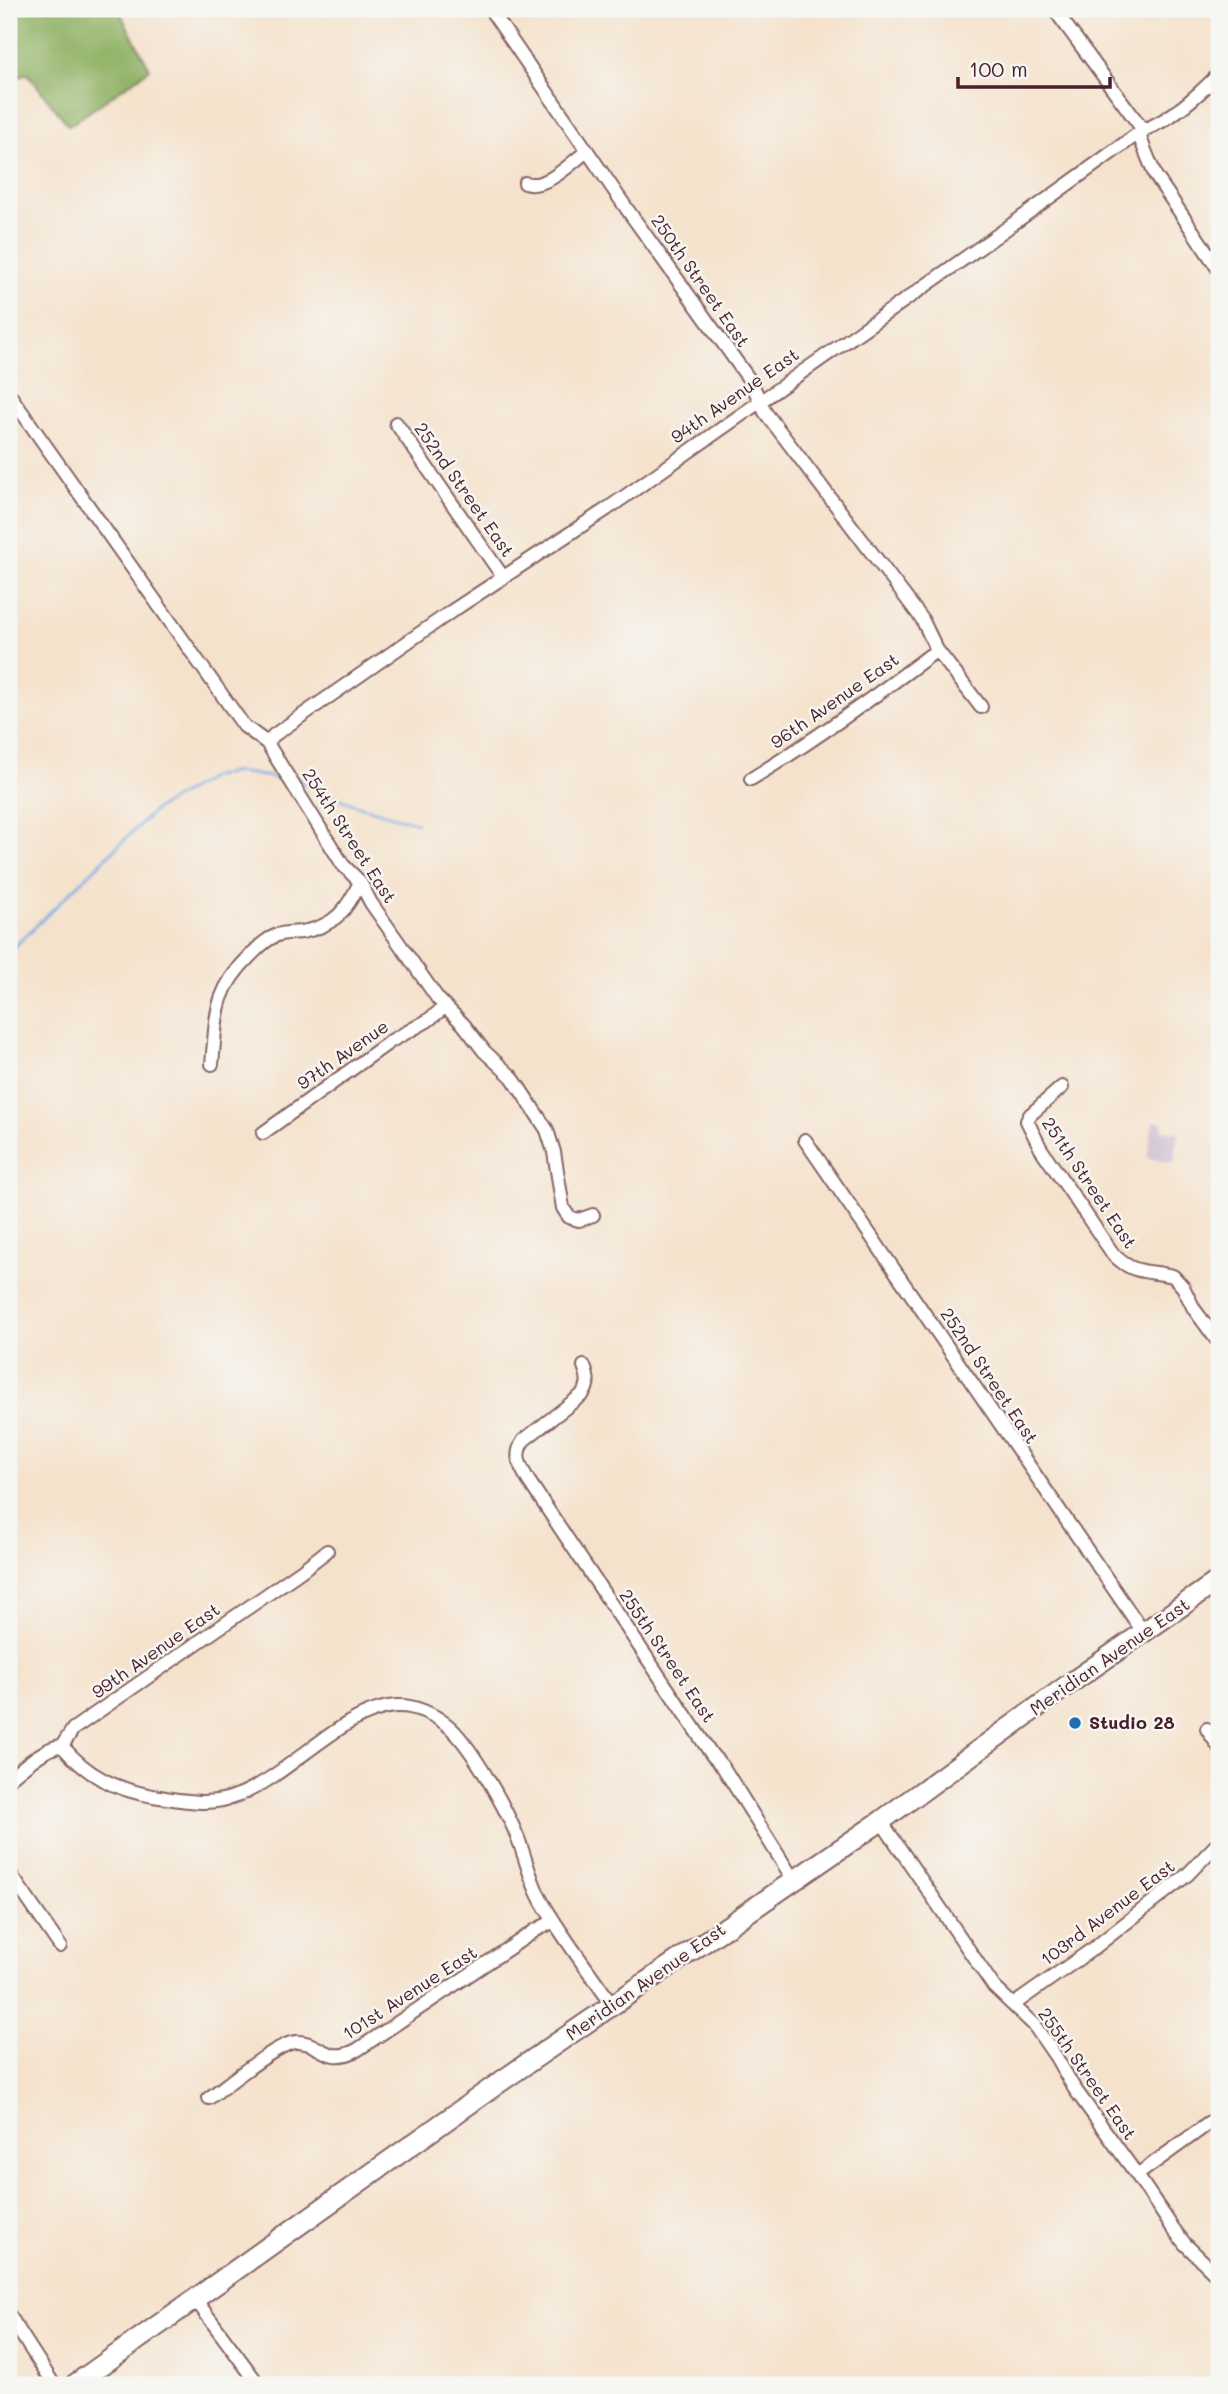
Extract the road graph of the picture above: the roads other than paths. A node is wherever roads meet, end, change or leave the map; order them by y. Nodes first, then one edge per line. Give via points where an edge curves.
1 (491, 9) edge
2 (1054, 9) edge
3 (1219, 74) edge
4 (1143, 130) junction
5 (587, 151) junction
6 (525, 183) dead end
7 (1219, 270) edge
8 (9, 394) edge
9 (761, 400) junction
10 (396, 424) dead end
11 (503, 577) junction
12 (937, 650) junction
13 (981, 706) dead end
14 (267, 743) junction
15 (751, 779) dead end
16 (360, 882) junction
17 (445, 1007) junction
18 (212, 1064) dead end
19 (1062, 1087) dead end
20 (262, 1133) dead end
21 (805, 1140) dead end
22 (593, 1215) dead end
23 (1219, 1343) edge
24 (584, 1366) dead end
25 (327, 1551) dead end
26 (1219, 1580) edge
27 (1143, 1633) junction
28 (1207, 1729) dead end
29 (62, 1746) junction
30 (1219, 1747) edge
31 (9, 1779) edge
32 (881, 1821) junction
33 (1219, 1842) edge
34 (9, 1872) edge
35 (793, 1879) junction
36 (554, 1921) junction
37 (60, 1946) dead end
38 (1013, 2005) junction
39 (614, 2006) junction
40 (209, 2098) dead end
41 (1219, 2116) edge
42 (1137, 2175) junction
43 (1219, 2277) edge
44 (195, 2299) junction
45 (9, 2315) edge
46 (54, 2385) edge
47 (74, 2385) edge
48 (260, 2385) edge

1 - 5 street, 250th Street East
2 - 4 street
3 - 4 street, 94th Avenue East via 1180,108
4 - 7 street via 1140,138 1155,176
4 - 9 street, 94th Avenue East
5 - 6 street via 544,182
5 - 9 street, 250th Street East
8 - 14 street, 254th Street East via 244,726
9 - 11 street, 94th Avenue East
9 - 12 street, 250th Street East via 765,412 922,619
10 - 11 street, 252nd Street East
11 - 14 street, 94th Avenue East
12 - 13 street, 250th Street East
12 - 15 street, 96th Avenue East
14 - 16 street, 254th Street East via 342,865
16 - 17 street, 254th Street East
16 - 18 street via 349,906 329,922 271,937 226,982 217,1011
17 - 20 street, 97th Avenue
17 - 22 street, 254th Street East via 512,1077 547,1130 563,1208 569,1217 579,1220
19 - 23 street, 251th Street East via 1030,1115 1028,1128 1113,1254 1132,1269 1173,1276
21 - 27 street, 252nd Street East
24 - 35 street, 255th Street East via 588,1383 583,1394 524,1440 519,1460
25 - 29 street, 99th Avenue East via 73,1729
26 - 27 main road, Meridian Avenue East
27 - 32 main road, Meridian Avenue East
28 - 30 street
29 - 31 street, 99th Avenue East
29 - 36 street via 86,1770 114,1787 170,1799 217,1802 252,1789 372,1713 397,1706 416,1708 449,1726 476,1762 503,1807
32 - 35 main road, Meridian Avenue East
32 - 38 street, 255th Street East via 995,1987
33 - 38 street, 103rd Avenue East via 1187,1875
34 - 37 street
35 - 39 main road, Meridian Avenue East
36 - 39 street
36 - 40 street, 101st Avenue East via 357,2050 332,2055 294,2042
38 - 42 street, 255th Street East via 1034,2025
39 - 44 main road, Meridian Avenue East
41 - 42 street
42 - 43 street, 255th Street East via 1185,2244
44 - 47 main road, Meridian Avenue East
44 - 48 street
45 - 46 street

